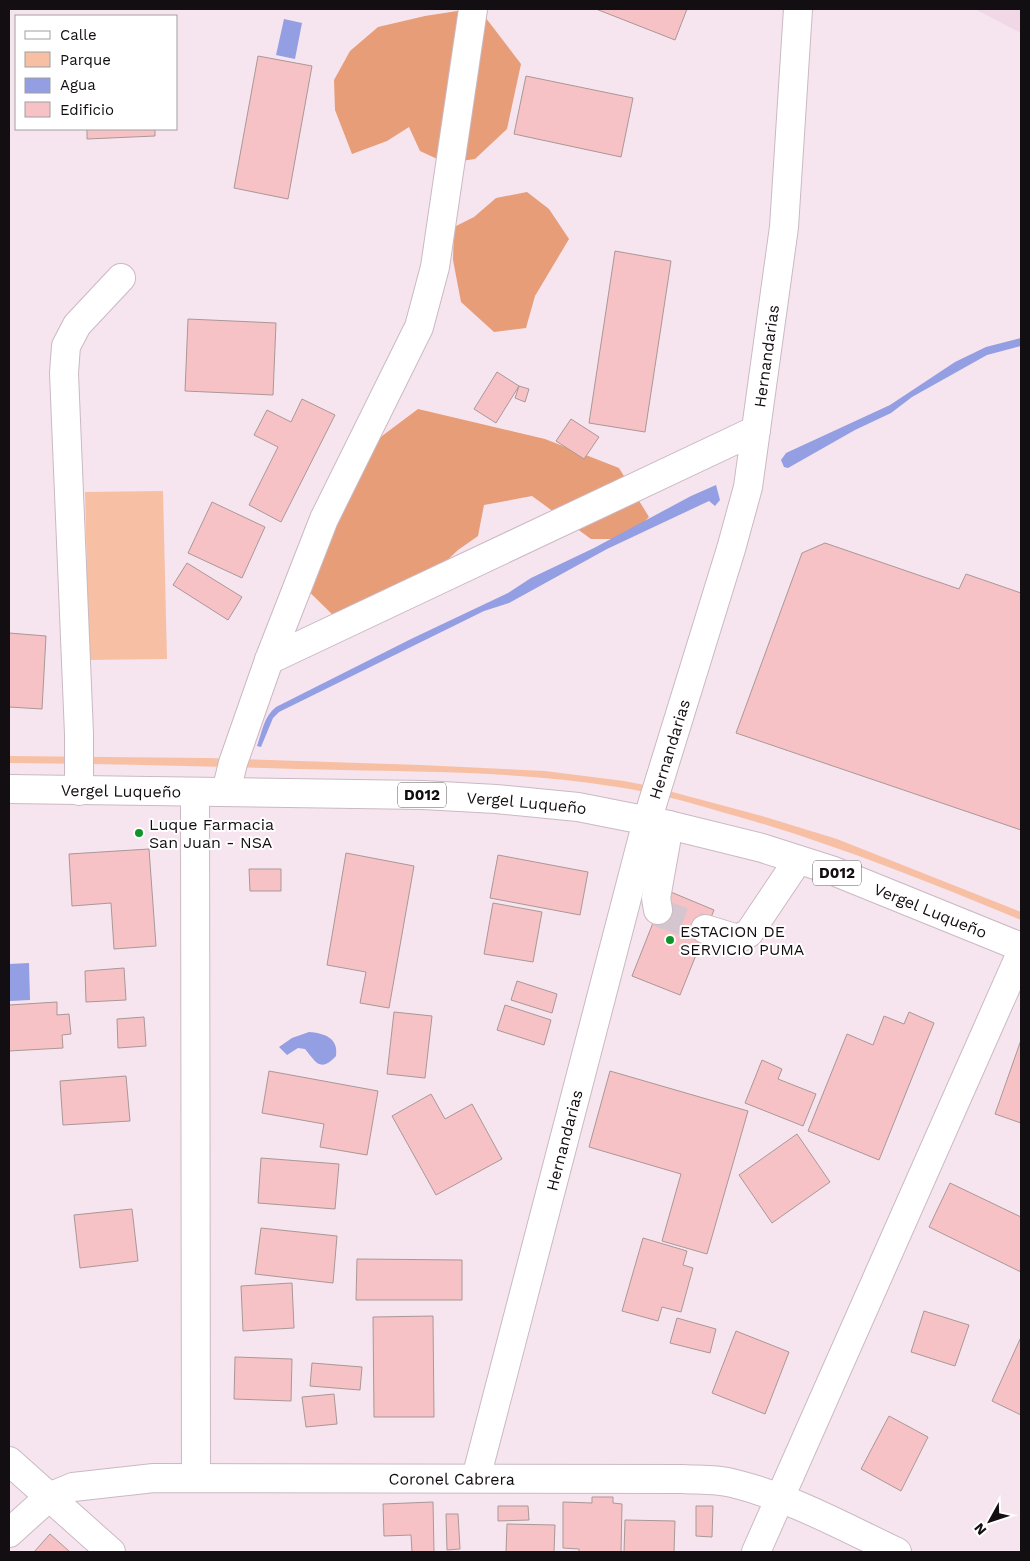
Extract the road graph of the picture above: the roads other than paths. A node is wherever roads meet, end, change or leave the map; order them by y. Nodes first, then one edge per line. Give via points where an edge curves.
1 (473, 9) edge
2 (798, 9) edge
3 (121, 278) dead end
4 (756, 430) junction
5 (269, 660) junction
6 (9, 789) edge
7 (78, 791) junction
8 (226, 792) junction
9 (195, 793) junction
10 (658, 823) junction
11 (798, 860) junction
12 (658, 910) dead end
13 (705, 930) tunnel mouth
14 (1021, 946) edge
15 (1021, 953) edge
16 (9, 1461) edge
17 (196, 1478) junction
18 (476, 1478) junction
19 (49, 1497) junction
20 (780, 1499) junction
21 (9, 1533) edge
22 (111, 1552) edge
23 (756, 1552) edge
24 (897, 1552) edge

1 - 5 street via 435,267 419,327 324,519
2 - 4 street, Hernandarias via 784,227
3 - 7 street via 78,326 66,346 65,355 80,757
4 - 5 street
4 - 10 street, Hernandarias via 748,487
5 - 8 street
6 - 7 street, Vergel Luqueño / D012
7 - 9 street, Vergel Luqueño / D012
8 - 9 street, Vergel Luqueño / D012
8 - 10 street, Vergel Luqueño / D012 via 496,798 578,807
9 - 17 street
10 - 11 street, Vergel Luqueño / D012
10 - 12 street
10 - 18 street, Hernandarias
11 - 13 street via 749,933 738,939
11 - 14 street, Vergel Luqueño / D012 via 831,870
15 - 20 street
16 - 19 street
17 - 18 street, Coronel Cabrera
17 - 19 street, Coronel Cabrera via 154,1478 97,1484
18 - 20 street, Coronel Cabrera via 683,1479 730,1483
19 - 21 street, Coronel Cabrera
19 - 22 street
20 - 23 street
20 - 24 street, Coronel Cabrera

